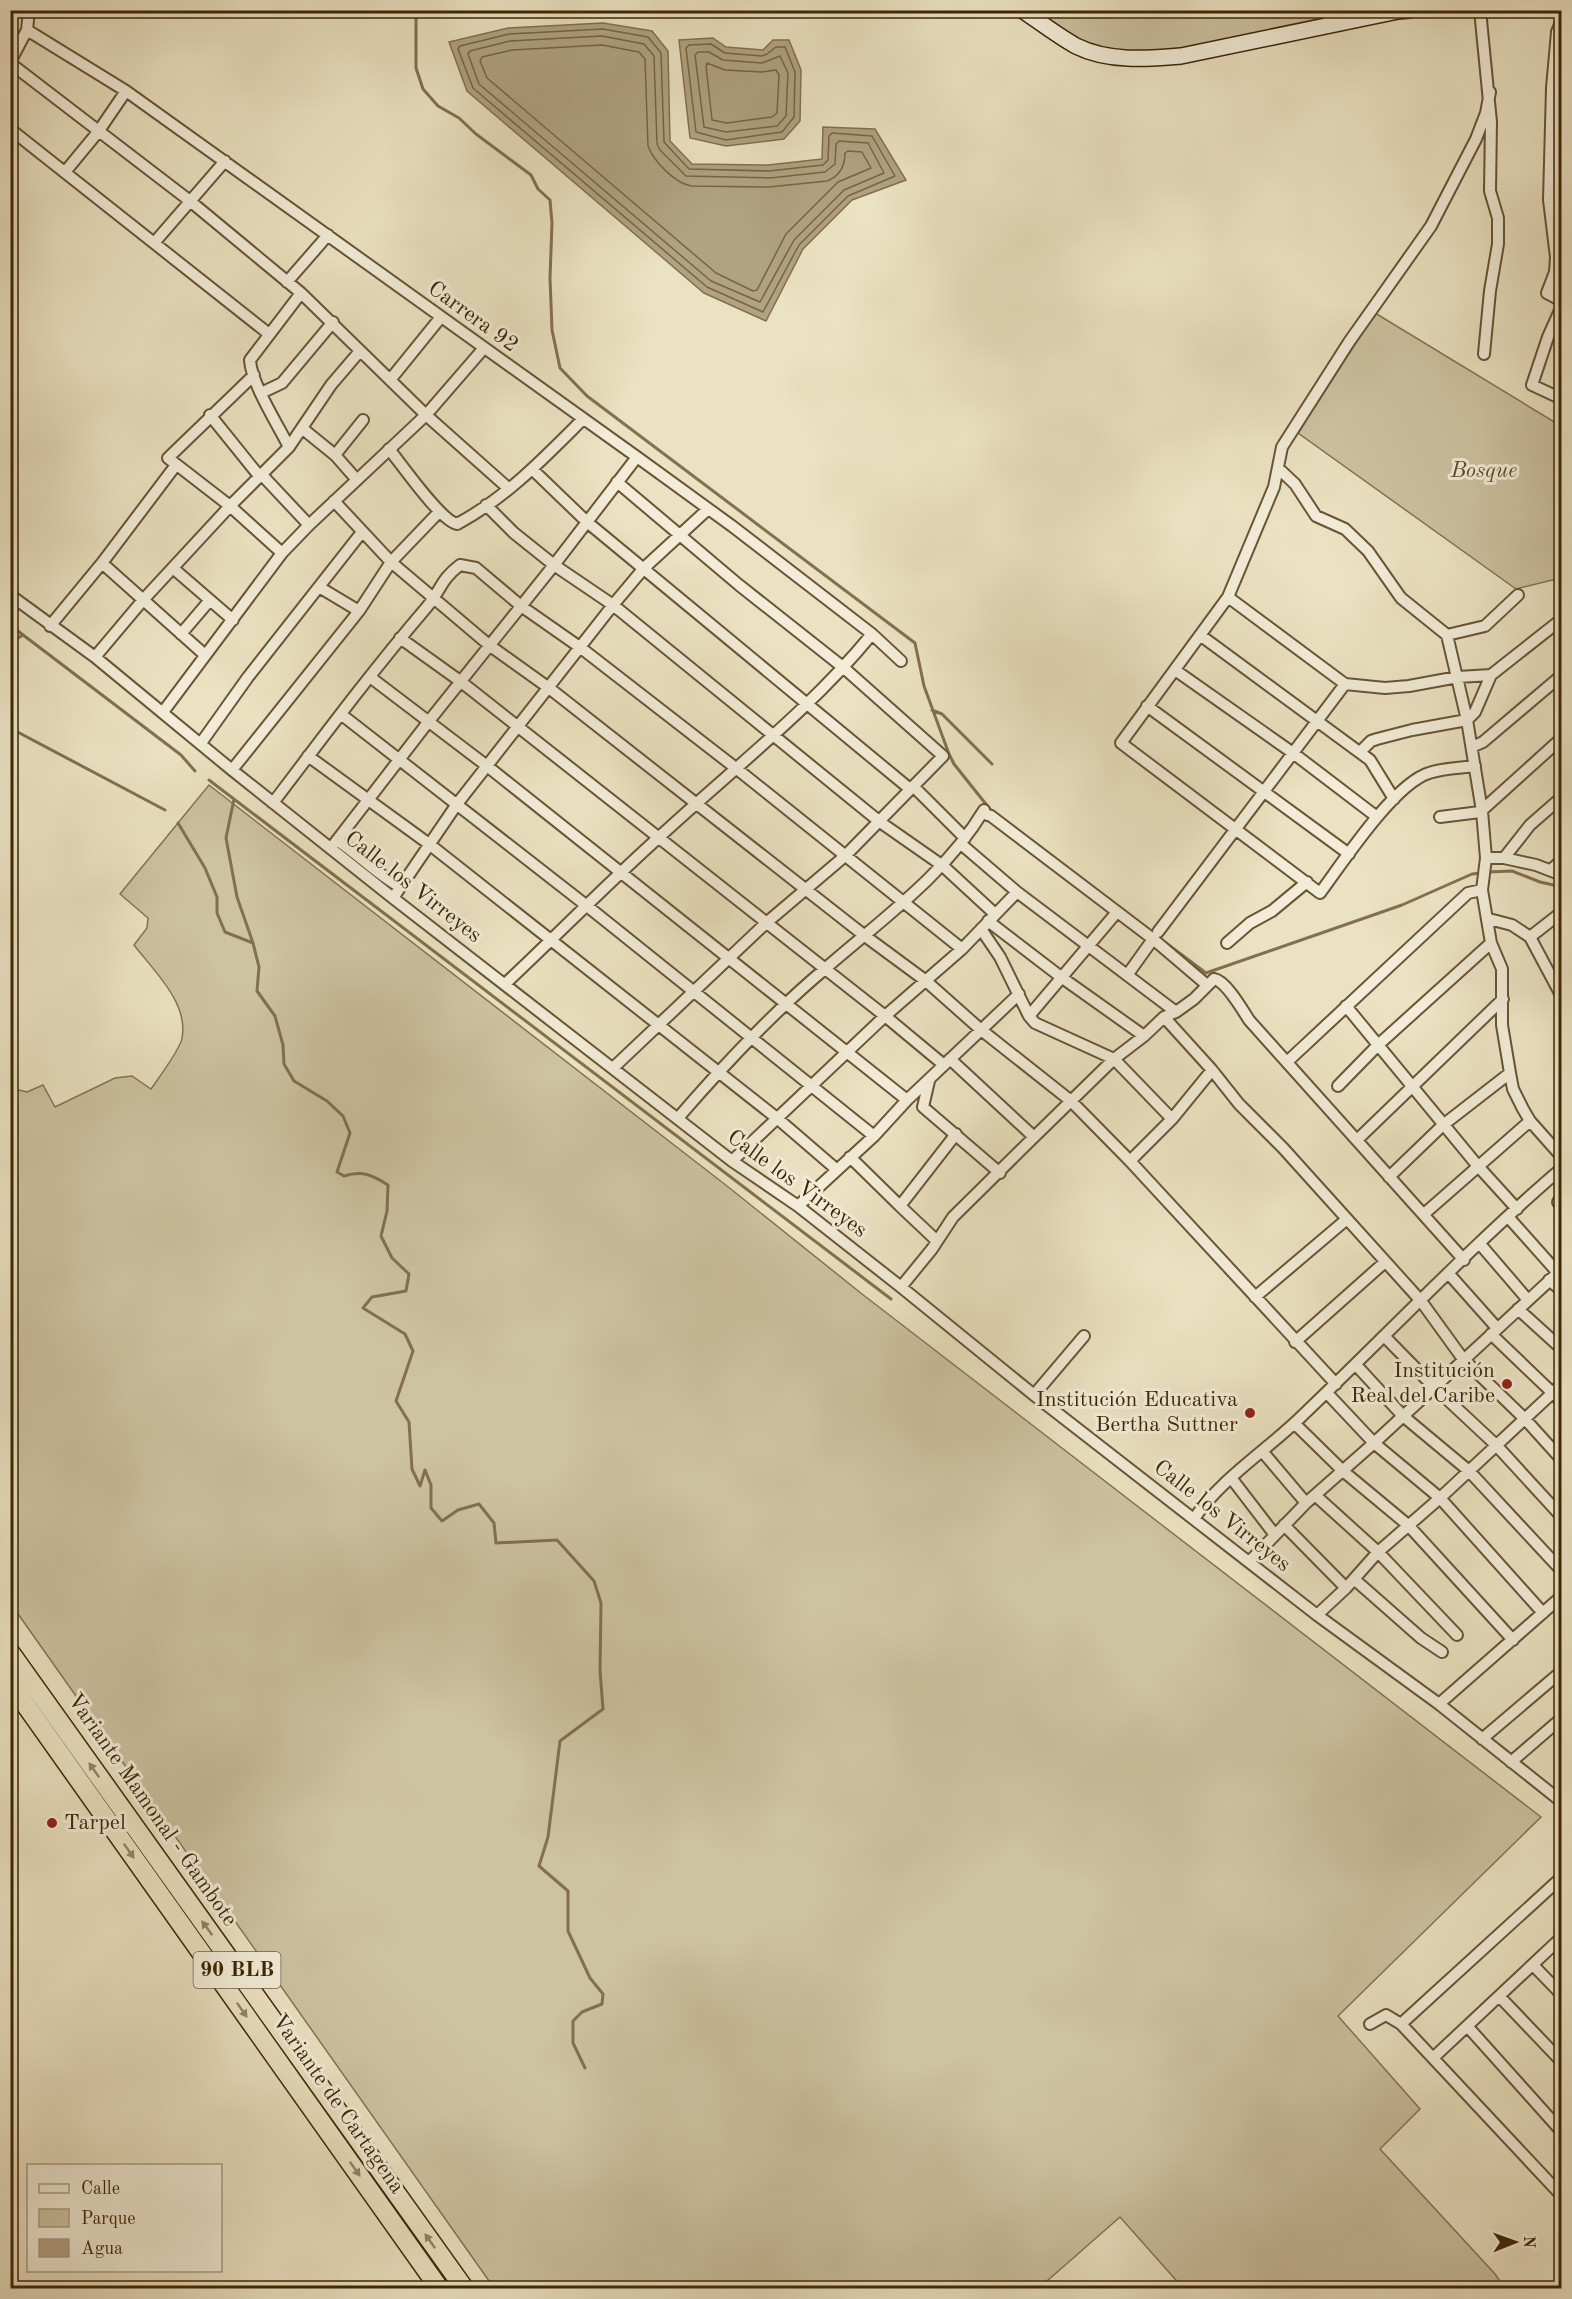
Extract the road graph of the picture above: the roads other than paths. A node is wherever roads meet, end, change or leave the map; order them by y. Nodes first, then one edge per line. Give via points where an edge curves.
1 (29, 10) edge
2 (1022, 10) edge
3 (1410, 10) edge
4 (1480, 10) edge
5 (1329, 18) edge
6 (1562, 20) edge
7 (27, 30) junction
8 (10, 62) edge
9 (126, 91) junction
10 (1490, 92) junction
11 (10, 129) edge
12 (98, 132) junction
13 (225, 161) junction
14 (65, 172) junction
15 (190, 201) junction
16 (328, 235) junction
17 (154, 243) junction
18 (287, 282) junction
19 (301, 293) junction
20 (1562, 301) edge
21 (1562, 306) edge
22 (441, 317) junction
23 (333, 322) junction
24 (269, 334) junction
25 (484, 348) junction
26 (360, 351) junction
27 (1484, 354) dead end
28 (254, 375) junction
29 (390, 380) junction
30 (261, 393) junction
31 (1562, 399) edge
32 (210, 415) junction
33 (426, 415) junction
34 (363, 420) dead end
35 (582, 420) junction
36 (303, 429) junction
37 (289, 447) junction
38 (389, 449) junction
39 (335, 455) junction
40 (637, 457) junction
41 (176, 465) junction
42 (1278, 468) junction
43 (533, 470) junction
44 (261, 476) junction
45 (357, 480) junction
46 (617, 482) junction
47 (508, 488) junction
48 (334, 501) junction
49 (486, 505) junction
50 (230, 506) junction
51 (707, 510) junction
52 (439, 512) junction
53 (587, 522) junction
54 (309, 525) junction
55 (362, 532) junction
56 (679, 534) junction
57 (282, 554) junction
58 (391, 562) junction
59 (102, 564) junction
60 (554, 565) junction
61 (644, 568) junction
62 (174, 569) junction
63 (319, 587) junction
64 (10, 595) edge
65 (1518, 595) dead end
66 (1228, 597) junction
67 (434, 598) junction
68 (143, 600) junction
69 (210, 600) junction
70 (613, 605) junction
71 (521, 606) junction
72 (359, 611) junction
73 (1562, 619) edge
74 (233, 620) junction
75 (50, 626) junction
76 (181, 634) junction
77 (872, 634) junction
78 (1200, 635) junction
79 (1447, 635) junction
80 (400, 638) junction
81 (489, 645) junction
82 (581, 648) junction
83 (205, 655) junction
84 (95, 657) junction
85 (901, 662) dead end
86 (844, 668) junction
87 (1175, 670) junction
88 (1491, 675) junction
89 (1562, 675) edge
90 (370, 677) junction
91 (1458, 677) junction
92 (460, 681) junction
93 (1345, 684) junction
94 (549, 688) junction
95 (806, 704) junction
96 (1147, 706) junction
97 (163, 712) junction
98 (342, 715) junction
99 (1467, 720) junction
100 (429, 721) junction
101 (1317, 721) junction
102 (517, 727) junction
103 (773, 736) junction
104 (1562, 738) edge
105 (201, 743) junction
106 (1472, 747) junction
107 (1360, 752) junction
108 (1293, 753) junction
109 (309, 756) junction
110 (400, 760) junction
111 (487, 766) junction
112 (1475, 766) junction
113 (737, 769) junction
114 (232, 770) junction
115 (912, 788) junction
116 (1265, 790) junction
117 (1562, 797) edge
118 (1394, 799) junction
119 (370, 800) junction
120 (273, 803) junction
121 (698, 803) junction
122 (457, 804) junction
123 (1482, 811) junction
124 (1440, 817) dead end
125 (1377, 818) junction
126 (880, 822) junction
127 (1234, 830) junction
128 (657, 838) junction
129 (963, 841) junction
130 (334, 844) junction
131 (429, 844) junction
132 (1349, 854) junction
133 (845, 856) junction
134 (1504, 858) junction
135 (1562, 860) edge
136 (1485, 862) junction
137 (362, 865) junction
138 (943, 866) junction
139 (1551, 870) junction
140 (622, 873) junction
141 (1562, 875) edge
142 (1307, 882) junction
143 (1482, 884) junction
144 (400, 887) junction
145 (806, 890) junction
146 (1017, 892) junction
147 (393, 898) junction
148 (904, 902) junction
149 (587, 906) junction
150 (1117, 912) junction
151 (1562, 912) edge
152 (1489, 919) junction
153 (988, 921) junction
154 (765, 924) junction
155 (1156, 935) junction
156 (865, 936) junction
157 (1530, 938) junction
158 (550, 941) junction
159 (1227, 943) dead end
160 (1491, 943) junction
161 (1088, 946) junction
162 (962, 949) junction
163 (729, 958) junction
164 (825, 969) junction
165 (1128, 974) junction
166 (1061, 977) junction
167 (1558, 980) edge
168 (926, 981) junction
169 (505, 984) junction
170 (1207, 985) junction
171 (695, 991) junction
172 (1019, 994) junction
173 (1562, 997) edge
174 (1503, 999) junction
175 (788, 1004) junction
176 (1346, 1006) junction
177 (1176, 1012) junction
178 (885, 1016) junction
179 (1029, 1016) junction
180 (1164, 1017) junction
181 (657, 1026) junction
182 (980, 1029) junction
183 (1144, 1036) junction
184 (752, 1039) junction
185 (1378, 1045) junction
186 (847, 1051) junction
187 (1114, 1059) junction
188 (1288, 1061) junction
189 (947, 1062) junction
190 (613, 1068) junction
191 (1212, 1070) junction
192 (717, 1072) junction
193 (1510, 1073) junction
194 (929, 1080) junction
195 (812, 1085) junction
196 (1338, 1086) dead end
197 (1413, 1086) junction
198 (909, 1099) junction
199 (1071, 1101) junction
200 (923, 1107) junction
201 (678, 1118) junction
202 (778, 1119) junction
203 (1172, 1119) junction
204 (1530, 1121) junction
205 (1443, 1125) junction
206 (956, 1134) junction
207 (874, 1136) junction
208 (1034, 1137) junction
209 (1356, 1140) junction
210 (850, 1157) junction
211 (1562, 1157) edge
212 (732, 1161) junction
213 (1130, 1161) junction
214 (1478, 1165) junction
215 (1562, 1168) edge
216 (836, 1169) junction
217 (1000, 1173) junction
218 (1389, 1177) junction
219 (798, 1206) junction
220 (900, 1206) junction
221 (1517, 1209) junction
222 (1424, 1214) junction
223 (1509, 1218) junction
224 (1347, 1219) junction
225 (937, 1241) junction
226 (1480, 1244) junction
227 (1464, 1260) junction
228 (1385, 1262) junction
229 (1449, 1274) junction
230 (1556, 1274) edge
231 (901, 1287) junction
232 (1562, 1291) edge
233 (1254, 1297) junction
234 (1528, 1300) junction
235 (1421, 1301) junction
236 (1518, 1308) junction
237 (1494, 1331) junction
238 (1084, 1336) dead end
239 (1385, 1337) junction
240 (1295, 1342) junction
241 (1562, 1349) edge
242 (1463, 1359) junction
243 (1356, 1365) junction
244 (1336, 1384) junction
245 (1562, 1384) edge
246 (1434, 1387) junction
247 (1552, 1392) junction
248 (1327, 1393) junction
249 (1034, 1395) junction
250 (1562, 1402) edge
251 (1403, 1416) junction
252 (1525, 1419) junction
253 (1294, 1424) junction
254 (1374, 1443) junction
255 (1496, 1445) junction
256 (1262, 1451) junction
257 (1562, 1460) edge
258 (1343, 1471) junction
259 (1469, 1471) junction
260 (1232, 1479) junction
261 (1315, 1495) junction
262 (1440, 1498) junction
263 (1306, 1503) junction
264 (1562, 1517) edge
265 (1194, 1519) junction
266 (1284, 1525) junction
267 (1408, 1525) junction
268 (1275, 1535) junction
269 (1378, 1552) junction
270 (1250, 1561) junction
271 (1562, 1571) edge
272 (1353, 1579) junction
273 (1346, 1588) junction
274 (1562, 1596) edge
275 (1543, 1613) junction
276 (1317, 1615) junction
277 (1457, 1635) dead end
278 (1513, 1640) junction
279 (10, 1652) edge
280 (1442, 1652) dead end
281 (1562, 1671) edge
282 (10, 1683) edge
283 (1439, 1704) junction
284 (1562, 1718) edge
285 (1482, 1739) junction
286 (1511, 1762) junction
287 (1560, 1797) edge
288 (1562, 1876) edge
289 (1562, 1937) edge
290 (1533, 1965) junction
291 (1562, 1995) edge
292 (1500, 1997) junction
293 (1370, 2024) dead end
294 (1401, 2024) junction
295 (1468, 2027) junction
296 (1433, 2058) junction
297 (1562, 2062) edge
298 (1562, 2132) edge
299 (1562, 2178) edge
300 (1552, 2186) junction
301 (1562, 2196) edge
302 (439, 2289) edge
303 (464, 2289) edge

1 - 7 street
2 - 5 street via 1077,46 1107,56 1146,59 1181,56
3 - 5 street
4 - 10 street
6 - 20 street via 1557,32 1552,88 1549,200 1556,257 1547,293
7 - 8 street
7 - 9 street, Carrera 92
8 - 12 street
9 - 12 street
9 - 13 street, Carrera 92
10 - 27 street via 1490,191 1498,218 1498,244
10 - 42 street via 1476,139 1431,226 1349,342 1282,447
11 - 14 street
12 - 14 street
12 - 15 street
13 - 15 street
13 - 16 street, Carrera 92
14 - 17 street
15 - 17 street
15 - 18 street
16 - 18 street
16 - 22 street, Carrera 92
17 - 24 street
18 - 19 street
19 - 23 street
19 - 24 street
21 - 31 street via 1532,385
22 - 25 street, Carrera 92
22 - 29 street
23 - 26 street
23 - 30 street via 282,383
24 - 28 street via 250,360
25 - 33 street
25 - 35 street, Carrera 92
26 - 29 street
26 - 36 street via 331,385
28 - 30 street
28 - 32 street
29 - 33 street
30 - 37 street
32 - 41 street via 168,458
32 - 44 street
33 - 38 street
33 - 47 street
34 - 39 street
35 - 40 street, Carrera 92
35 - 43 street
36 - 37 street
36 - 39 street
37 - 44 street
38 - 45 street
38 - 52 street
39 - 45 street
40 - 46 street
40 - 51 street, Carrera 92
41 - 50 street
41 - 59 street
42 - 66 street via 1274,487
42 - 79 street via 1295,484 1316,516 1345,529 1368,551 1401,598
43 - 47 street
43 - 53 street
44 - 50 street
44 - 54 street
45 - 48 street
46 - 53 street
46 - 56 street
47 - 49 street
48 - 54 street
48 - 55 street
49 - 52 street via 457,524
49 - 60 street
50 - 57 street
50 - 62 street
51 - 56 street
51 - 77 street, Carrera 92
52 - 58 street
53 - 60 street
53 - 61 street
54 - 57 street
55 - 58 street
55 - 63 street
56 - 61 street
56 - 86 street
57 - 74 street
58 - 67 street
58 - 72 street
59 - 68 street
59 - 75 street
60 - 70 street
60 - 71 street
61 - 70 street
61 - 95 street
62 - 68 street
62 - 69 street
63 - 72 street
63 - 105 street
64 - 75 street, Calle los Virreyes
65 - 79 street via 1485,626
66 - 78 street
66 - 93 street
67 - 71 street via 448,574 460,566 476,568
67 - 80 street
67 - 81 street
68 - 76 street
68 - 84 street
69 - 74 street
69 - 76 street
70 - 82 street
70 - 103 street
71 - 81 street
71 - 82 street
72 - 114 street
73 - 88 street
74 - 83 street
75 - 84 street, Calle los Virreyes
76 - 83 street
77 - 85 street, Carrera 92
77 - 86 street
78 - 87 street
78 - 101 street
79 - 91 street
80 - 90 street
80 - 92 street
81 - 92 street
81 - 94 street
82 - 94 street
82 - 113 street
83 - 97 street
84 - 97 street, Calle los Virreyes
86 - 95 street
86 - 115 street via 943,756
87 - 96 street
87 - 108 street
88 - 91 street
88 - 99 street via 1476,712
89 - 106 street
90 - 98 street
90 - 100 street
91 - 93 street via 1385,688
91 - 99 street
92 - 100 street
92 - 102 street
93 - 101 street
94 - 102 street
94 - 121 street
95 - 103 street
95 - 115 street
96 - 116 street
96 - 127 street via 1121,743
97 - 105 street, Calle los Virreyes
98 - 109 street
98 - 110 street
99 - 106 street
99 - 107 street via 1377,739
100 - 110 street
100 - 111 street
101 - 107 street
101 - 108 street
102 - 111 street
102 - 128 street
103 - 113 street
103 - 126 street
104 - 123 street
105 - 114 street, Calle los Virreyes
106 - 112 street
107 - 118 street via 1370,760
108 - 116 street
108 - 125 street
109 - 119 street
109 - 120 street
110 - 119 street
110 - 122 street
111 - 122 street
111 - 140 street
112 - 118 street via 1429,772
112 - 123 street
113 - 121 street
113 - 133 street
114 - 120 street, Calle los Virreyes
115 - 126 street
115 - 129 street
116 - 127 street
116 - 132 street
117 - 134 street via 1530,825
118 - 125 street
119 - 130 street
119 - 131 street
120 - 130 street, Calle los Virreyes
121 - 128 street
121 - 145 street
122 - 131 street
122 - 149 street
123 - 124 street
123 - 136 street
125 - 132 street
126 - 133 street
126 - 138 street
127 - 142 street
127 - 155 street
128 - 140 street
128 - 154 street
129 - 138 street
129 - 146 street
129 - 150 street via 983,812
130 - 137 street, Calle los Virreyes
131 - 144 street
131 - 158 street
132 - 142 street via 1320,893
133 - 145 street
133 - 148 street
134 - 136 street
134 - 139 street
135 - 139 street
136 - 143 street
137 - 144 street
137 - 147 street, Calle los Virreyes
138 - 148 street
138 - 153 street
139 - 141 street
140 - 149 street
140 - 163 street
142 - 159 street
143 - 152 street
143 - 176 street
144 - 147 street
145 - 154 street
145 - 156 street
146 - 153 street
146 - 161 street
147 - 169 street, Calle los Virreyes
148 - 156 street
148 - 162 street
149 - 158 street
149 - 171 street
150 - 155 street
150 - 161 street
151 - 157 street
152 - 157 street via 1512,925
152 - 160 street
153 - 162 street
153 - 166 street
153 - 172 street
154 - 163 street
154 - 164 street
155 - 165 street
155 - 170 street
156 - 164 street
156 - 168 street
157 - 167 street
158 - 169 street
158 - 181 street
160 - 174 street via 1502,969
160 - 185 street
161 - 165 street
161 - 166 street
162 - 168 street
163 - 171 street
163 - 175 street
164 - 175 street
164 - 178 street
165 - 177 street
166 - 179 street
166 - 183 street
167 - 173 street
168 - 178 street
168 - 182 street
169 - 190 street, Calle los Virreyes
170 - 177 street
170 - 188 street via 1214,979 1220,980 1249,1020
171 - 181 street
171 - 184 street
172 - 179 street
172 - 182 street
174 - 193 street via 1502,1024
174 - 197 street
175 - 184 street
175 - 186 street
176 - 185 street
176 - 188 street
177 - 180 street
178 - 186 street
178 - 189 street
179 - 187 street via 1042,1028
180 - 183 street
180 - 191 street
181 - 190 street
181 - 192 street
182 - 189 street
182 - 199 street
183 - 187 street
184 - 192 street
184 - 195 street
185 - 196 street
185 - 197 street
186 - 195 street
186 - 198 street
187 - 199 street
187 - 203 street
188 - 209 street
189 - 194 street
189 - 208 street
190 - 201 street, Calle los Virreyes
191 - 203 street
191 - 224 street
192 - 201 street
192 - 202 street
193 - 204 street via 1513,1089
193 - 205 street
194 - 198 street
194 - 200 street
195 - 202 street
195 - 207 street
197 - 205 street
197 - 209 street
198 - 200 street
198 - 207 street
199 - 208 street
199 - 213 street
200 - 206 street
201 - 212 street, Calle los Virreyes
202 - 212 street
202 - 216 street
203 - 213 street
204 - 211 street
204 - 214 street
205 - 214 street
205 - 218 street
206 - 217 street
206 - 220 street
207 - 210 street
208 - 217 street
209 - 218 street
210 - 216 street
210 - 220 street
212 - 219 street, Calle los Virreyes
213 - 233 street
214 - 221 street
214 - 222 street
215 - 221 street
216 - 219 street
217 - 225 street via 953,1217
218 - 222 street
219 - 231 street, Calle los Virreyes
220 - 225 street
221 - 223 street
222 - 227 street
223 - 226 street
223 - 230 street
224 - 228 street
224 - 233 street
225 - 231 street
226 - 227 street
226 - 234 street
227 - 229 street
228 - 235 street
228 - 240 street
229 - 235 street
229 - 237 street
230 - 232 street
230 - 234 street
231 - 249 street, Calle los Virreyes
233 - 240 street
234 - 236 street
235 - 239 street
235 - 242 street
236 - 237 street
236 - 241 street
237 - 242 street
237 - 247 street
238 - 249 street
239 - 243 street
239 - 246 street
240 - 244 street
242 - 246 street
242 - 252 street
243 - 244 street
243 - 251 street
244 - 248 street
245 - 247 street
246 - 251 street
246 - 255 street
247 - 250 street
247 - 252 street
248 - 253 street
248 - 254 street
249 - 265 street, Calle los Virreyes
251 - 254 street
251 - 259 street
252 - 255 street
252 - 257 street
253 - 256 street
253 - 258 street
254 - 258 street
254 - 262 street
255 - 259 street
255 - 264 street
256 - 260 street
256 - 263 street
258 - 261 street
258 - 267 street
259 - 262 street
259 - 271 street
260 - 265 street
260 - 268 street
261 - 263 street
261 - 269 street
262 - 267 street
262 - 275 street
263 - 266 street
265 - 270 street, Calle los Virreyes
266 - 268 street
266 - 273 street
267 - 269 street
267 - 278 street
268 - 270 street
269 - 272 street
269 - 277 street
270 - 276 street, Calle los Virreyes
272 - 273 street
272 - 280 street
273 - 276 street
274 - 275 street
275 - 278 street
276 - 283 street, Calle los Virreyes
278 - 283 street
303 -> 279 highway, Variante Mamonal - Gambote / 90 BLB
281 - 285 street
282 -> 302 highway, Variante de Cartagena
283 - 285 street, Calle los Virreyes
284 - 286 street
285 - 286 street, Calle los Virreyes
286 - 287 street, Calle los Virreyes
288 - 294 street
289 - 290 street
290 - 291 street
290 - 292 street
292 - 295 street
292 - 297 street
293 - 294 street via 1386,2015
294 - 296 street
295 - 296 street
295 - 298 street
296 - 300 street
299 - 300 street
300 - 301 street

